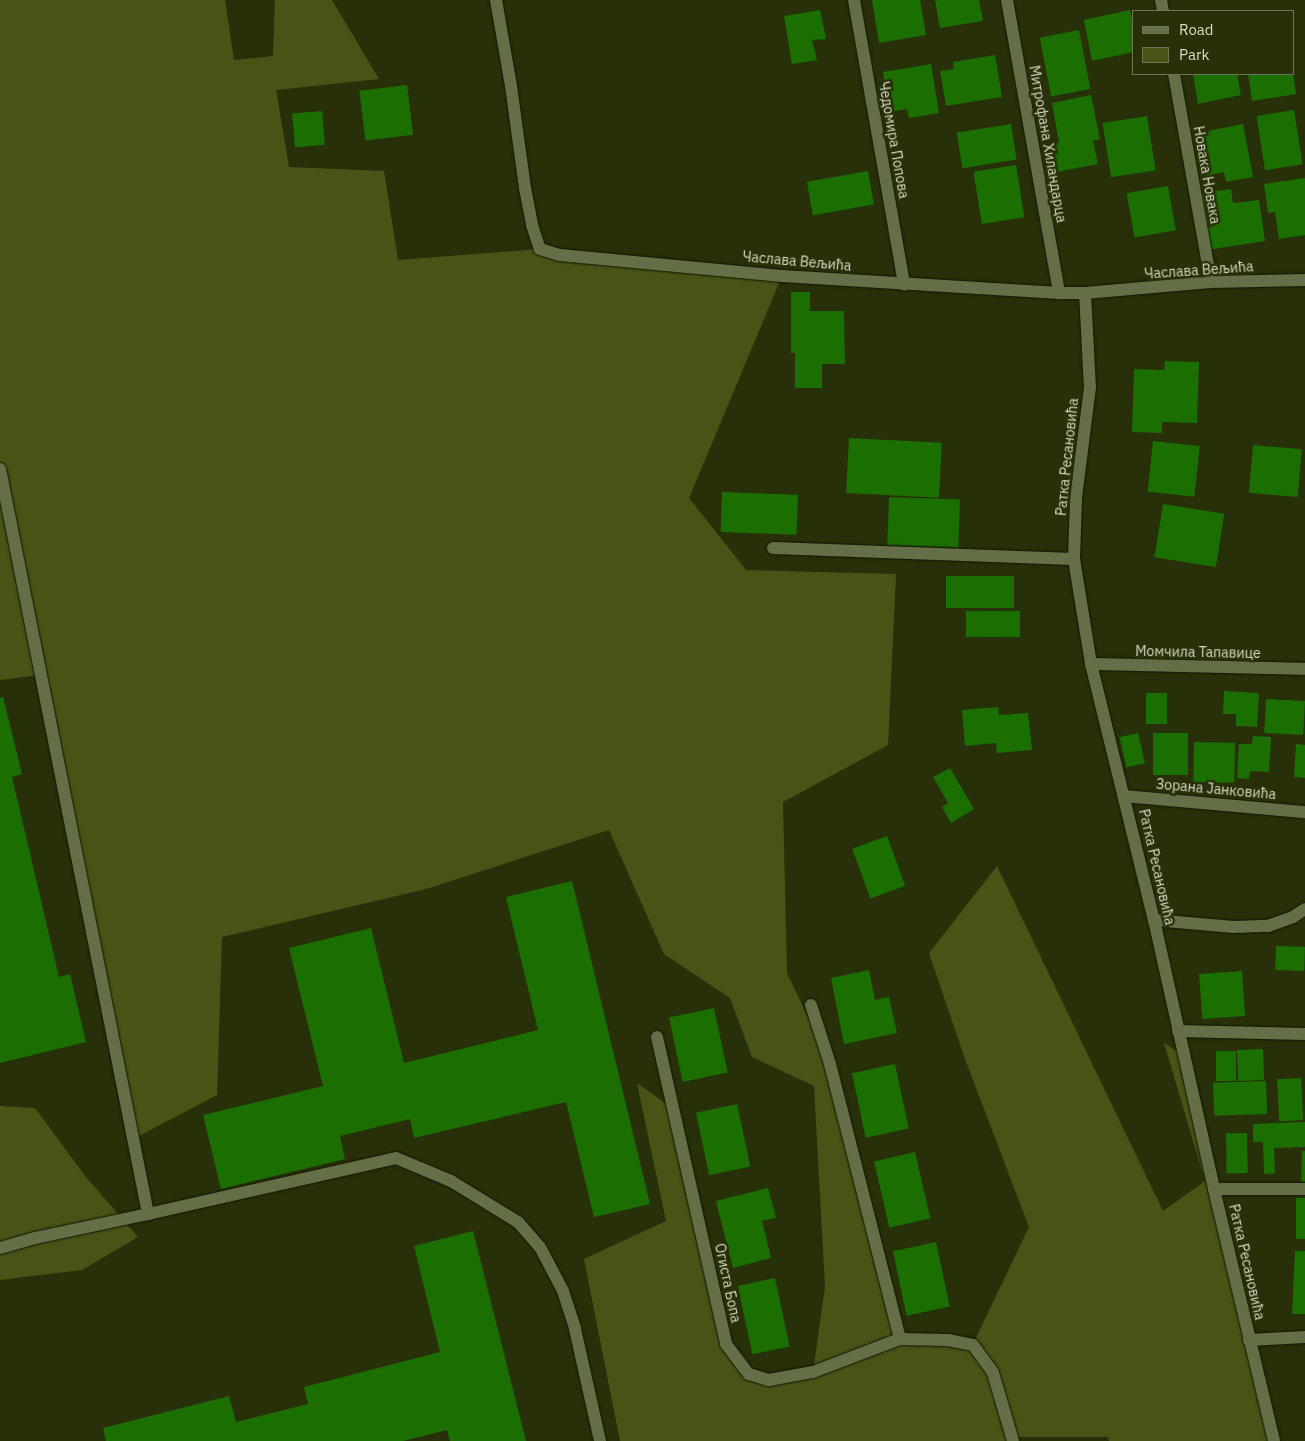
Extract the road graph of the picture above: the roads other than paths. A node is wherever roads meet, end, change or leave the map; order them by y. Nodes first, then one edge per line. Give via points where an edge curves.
1 (496, 0) edge
2 (854, 0) edge
3 (1007, 0) edge
4 (1174, 75) edge
5 (1305, 280) edge
6 (1211, 282) junction
7 (904, 285) junction
8 (1059, 293) junction
9 (1085, 293) junction
10 (0, 470) edge
11 (774, 548) dead end
12 (1074, 559) junction
13 (1091, 664) junction
14 (1305, 669) edge
15 (1124, 796) junction
16 (1305, 812) edge
17 (1305, 909) edge
18 (1154, 920) junction
19 (811, 1005) dead end
20 (1178, 1031) junction
21 (1305, 1034) edge
22 (657, 1036) dead end
23 (1214, 1189) junction
24 (1305, 1189) edge
25 (148, 1214) junction
26 (0, 1248) edge
27 (1305, 1336) edge
28 (900, 1339) junction
29 (1249, 1340) junction
30 (600, 1441) edge
31 (1013, 1441) edge
32 (1274, 1441) edge

1 - 7 street, Часлава Вељића via 525,188 540,249 596,259
2 - 7 street, Чедомира Попова
3 - 8 street, Митрофана Хиландарца
4 - 6 street, Новака Новака
5 - 6 street, Часлава Вељића
6 - 9 street, Часлава Вељића
7 - 8 street, Часлава Вељића
8 - 9 street, Часлава Вељића
9 - 12 street, Ратка Ресановића via 1090,388 1076,498
10 - 25 street
11 - 12 street
12 - 13 street, Ратка Ресановића
13 - 14 street, Момчила Тапавице
13 - 15 street, Ратка Ресановића
15 - 16 street, Зорана Јанковића
15 - 18 street, Ратка Ресановића
17 - 18 street via 1268,926 1234,927
18 - 20 street, Ратка Ресановића
19 - 28 street via 830,1064
20 - 21 street
20 - 23 street, Ратка Ресановића
22 - 28 street, Огиста Бопа via 726,1344 749,1374 769,1380 813,1372
23 - 24 street
23 - 29 street, Ратка Ресановића
25 - 26 street
25 - 30 street via 396,1158 451,1181 518,1222 540,1248 562,1291 575,1329
27 - 29 street
28 - 31 street, Огиста Бопа via 948,1340 973,1345 993,1373
29 - 32 street, Ратка Ресановића

